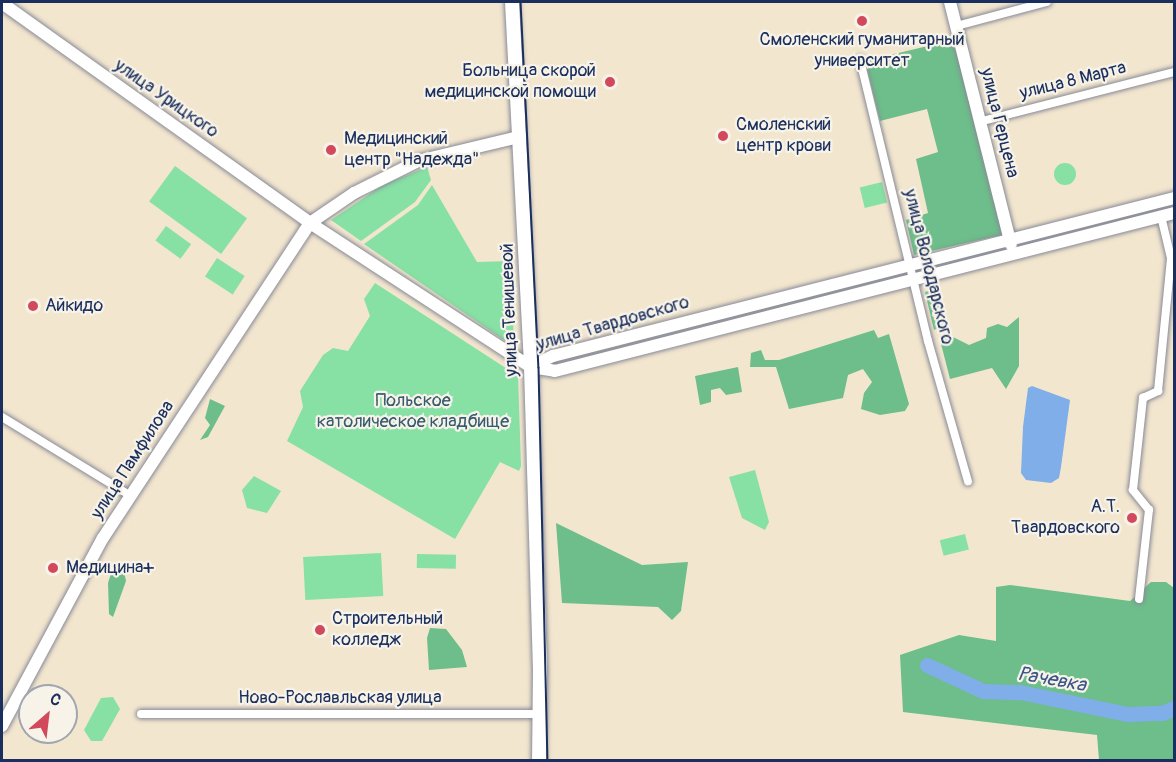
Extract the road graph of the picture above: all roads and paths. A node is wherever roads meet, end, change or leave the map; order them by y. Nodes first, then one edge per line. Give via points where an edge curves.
1 (512, 2) edge
2 (950, 2) edge
3 (1047, 2) edge
4 (2, 3) edge
5 (956, 26) junction
6 (860, 60) dead end
7 (1174, 72) edge
8 (979, 122) junction
9 (519, 136) junction
10 (1174, 198) edge
11 (1174, 213) edge
12 (1161, 216) junction
13 (309, 223) junction
14 (1010, 238) junction
15 (1013, 254) junction
16 (910, 263) junction
17 (914, 281) junction
18 (748, 306) junction
19 (751, 322) junction
20 (531, 367) junction
21 (2, 417) edge
22 (968, 481) dead end
23 (131, 496) junction
24 (1139, 599) dead end
25 (141, 714) dead end
26 (539, 714) junction
27 (2, 726) edge
28 (539, 760) edge

1 - 9 main road, улица Тенишевой
2 - 5 street, улица Герцена
3 - 5 street
4 - 13 street, улица Урицкого
5 - 8 street, улица Герцена
6 - 16 street, улица Володарского
7 - 8 street, улица 8 Марта
8 - 14 street, улица Герцена
9 - 13 street via 418,161 354,193
9 - 20 main road, улица Тенишевой
10 - 14 street, улица Твардовского
11 - 12 street, улица Твардовского
12 - 15 street, улица Твардовского
12 - 24 street via 1171,258 1158,391 1143,398 1133,490 1149,510
13 - 20 street, улица Урицкого
13 - 23 street, улица Памфилова
14 - 15 street, улица Герцена
14 - 16 street, улица Твардовского
15 - 17 street, улица Твардовского
16 - 17 street, улица Володарского
16 - 18 street, улица Твардовского
17 - 19 street, улица Твардовского
17 - 22 street, улица Володарского
18 - 19 street
18 - 20 street, улица Твардовского via 554,356
19 - 20 street, улица Твардовского via 555,371
20 - 26 main road, улица Тенишевой
21 - 23 street
23 - 27 street, улица Памфилова via 103,538
25 - 26 street, Ново-Рославльская улица
26 - 28 main road, улица Тенишевой

